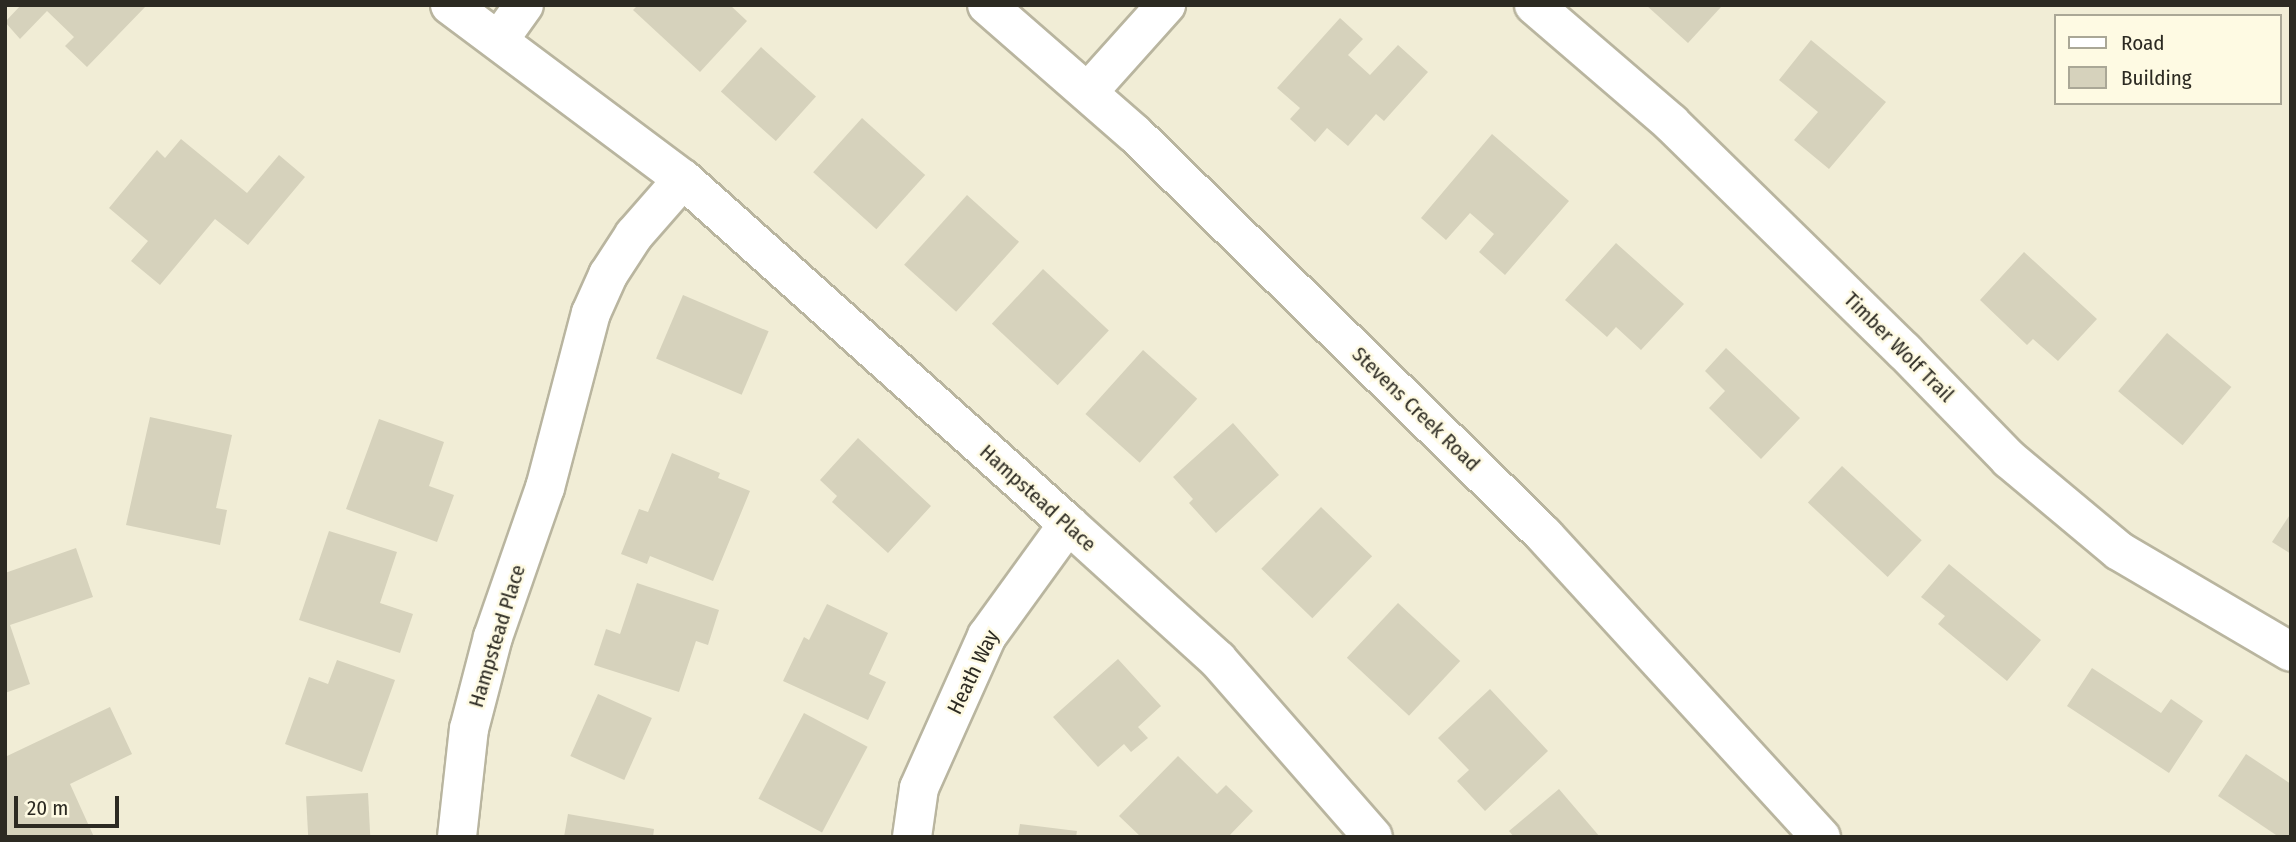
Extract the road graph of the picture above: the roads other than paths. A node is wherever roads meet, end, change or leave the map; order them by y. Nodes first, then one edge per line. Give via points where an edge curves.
1 (450, 5) edge
2 (524, 5) edge
3 (987, 5) edge
4 (1166, 5) edge
5 (1534, 5) edge
6 (499, 40) junction
7 (1088, 92) junction
8 (683, 179) junction
9 (1068, 524) junction
10 (2291, 652) edge
11 (457, 837) edge
12 (912, 837) edge
13 (1373, 837) edge
14 (1821, 837) edge

1 - 6 street, Hampstead Place
2 - 6 street
3 - 7 street, Stevens Creek Road
4 - 7 street
5 - 10 street, Timber Wolf Trail via 1671,123 2009,459 2119,551
6 - 8 street, Hampstead Place
7 - 14 street, Stevens Creek Road via 1544,535
8 - 9 street, Hampstead Place
8 - 11 street, Hampstead Place via 634,235 608,275 592,313 545,488 493,637 472,716
9 - 12 street, Heath Way via 987,636 919,788
9 - 13 street, Hampstead Place via 1218,660

